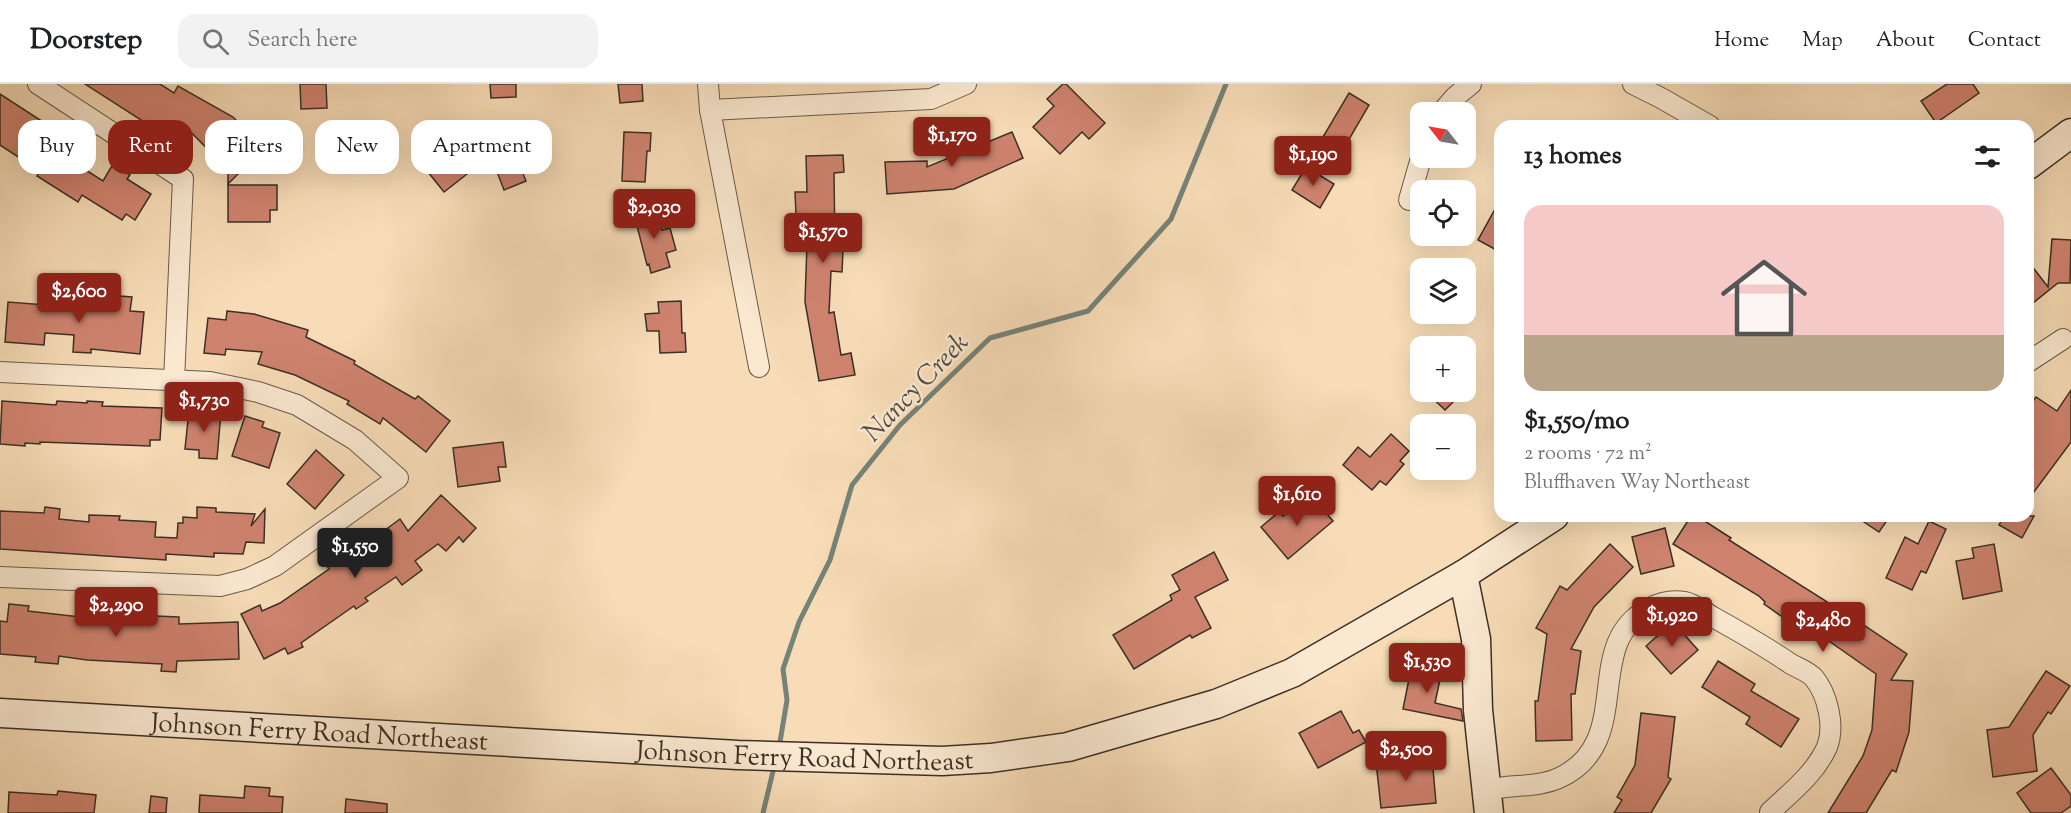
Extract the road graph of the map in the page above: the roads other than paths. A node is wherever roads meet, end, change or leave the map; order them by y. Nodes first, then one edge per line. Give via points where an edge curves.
1 (38, 84) edge
2 (708, 84) edge
3 (966, 84) edge
4 (1471, 84) edge
5 (1633, 84) edge
6 (1451, 102) edge
7 (710, 110) junction
8 (1700, 120) edge
9 (2071, 133) edge
10 (2034, 161) edge
11 (1418, 168) edge
12 (1409, 200) dead end
13 (2063, 339) dead end
14 (2034, 359) edge
15 (759, 367) dead end
16 (0, 372) edge
17 (174, 381) junction
18 (1545, 522) edge
19 (1463, 575) junction
20 (0, 577) edge
21 (0, 712) edge
22 (1488, 802) edge
23 (1770, 812) edge

1 - 17 street via 183,179
2 - 7 street
3 - 7 street via 931,99
4 - 6 street
5 - 8 street
7 - 15 street
9 - 10 main road
11 - 12 street
13 - 14 street
16 - 17 street
17 - 20 street via 210,382 297,405 355,440 398,478 275,566 220,586
18 - 19 main road, Johnson Ferry Road Northeast
19 - 21 main road, Johnson Ferry Road Northeast via 1292,673 1216,704 1068,747 990,758 942,761 738,755
19 - 22 main road via 1476,639 1478,710
22 - 23 street via 1557,779 1577,768 1591,753 1605,721 1611,661 1620,637 1632,618 1673,600 1688,603 1755,640 1814,678 1826,700 1830,726 1827,747 1808,776

